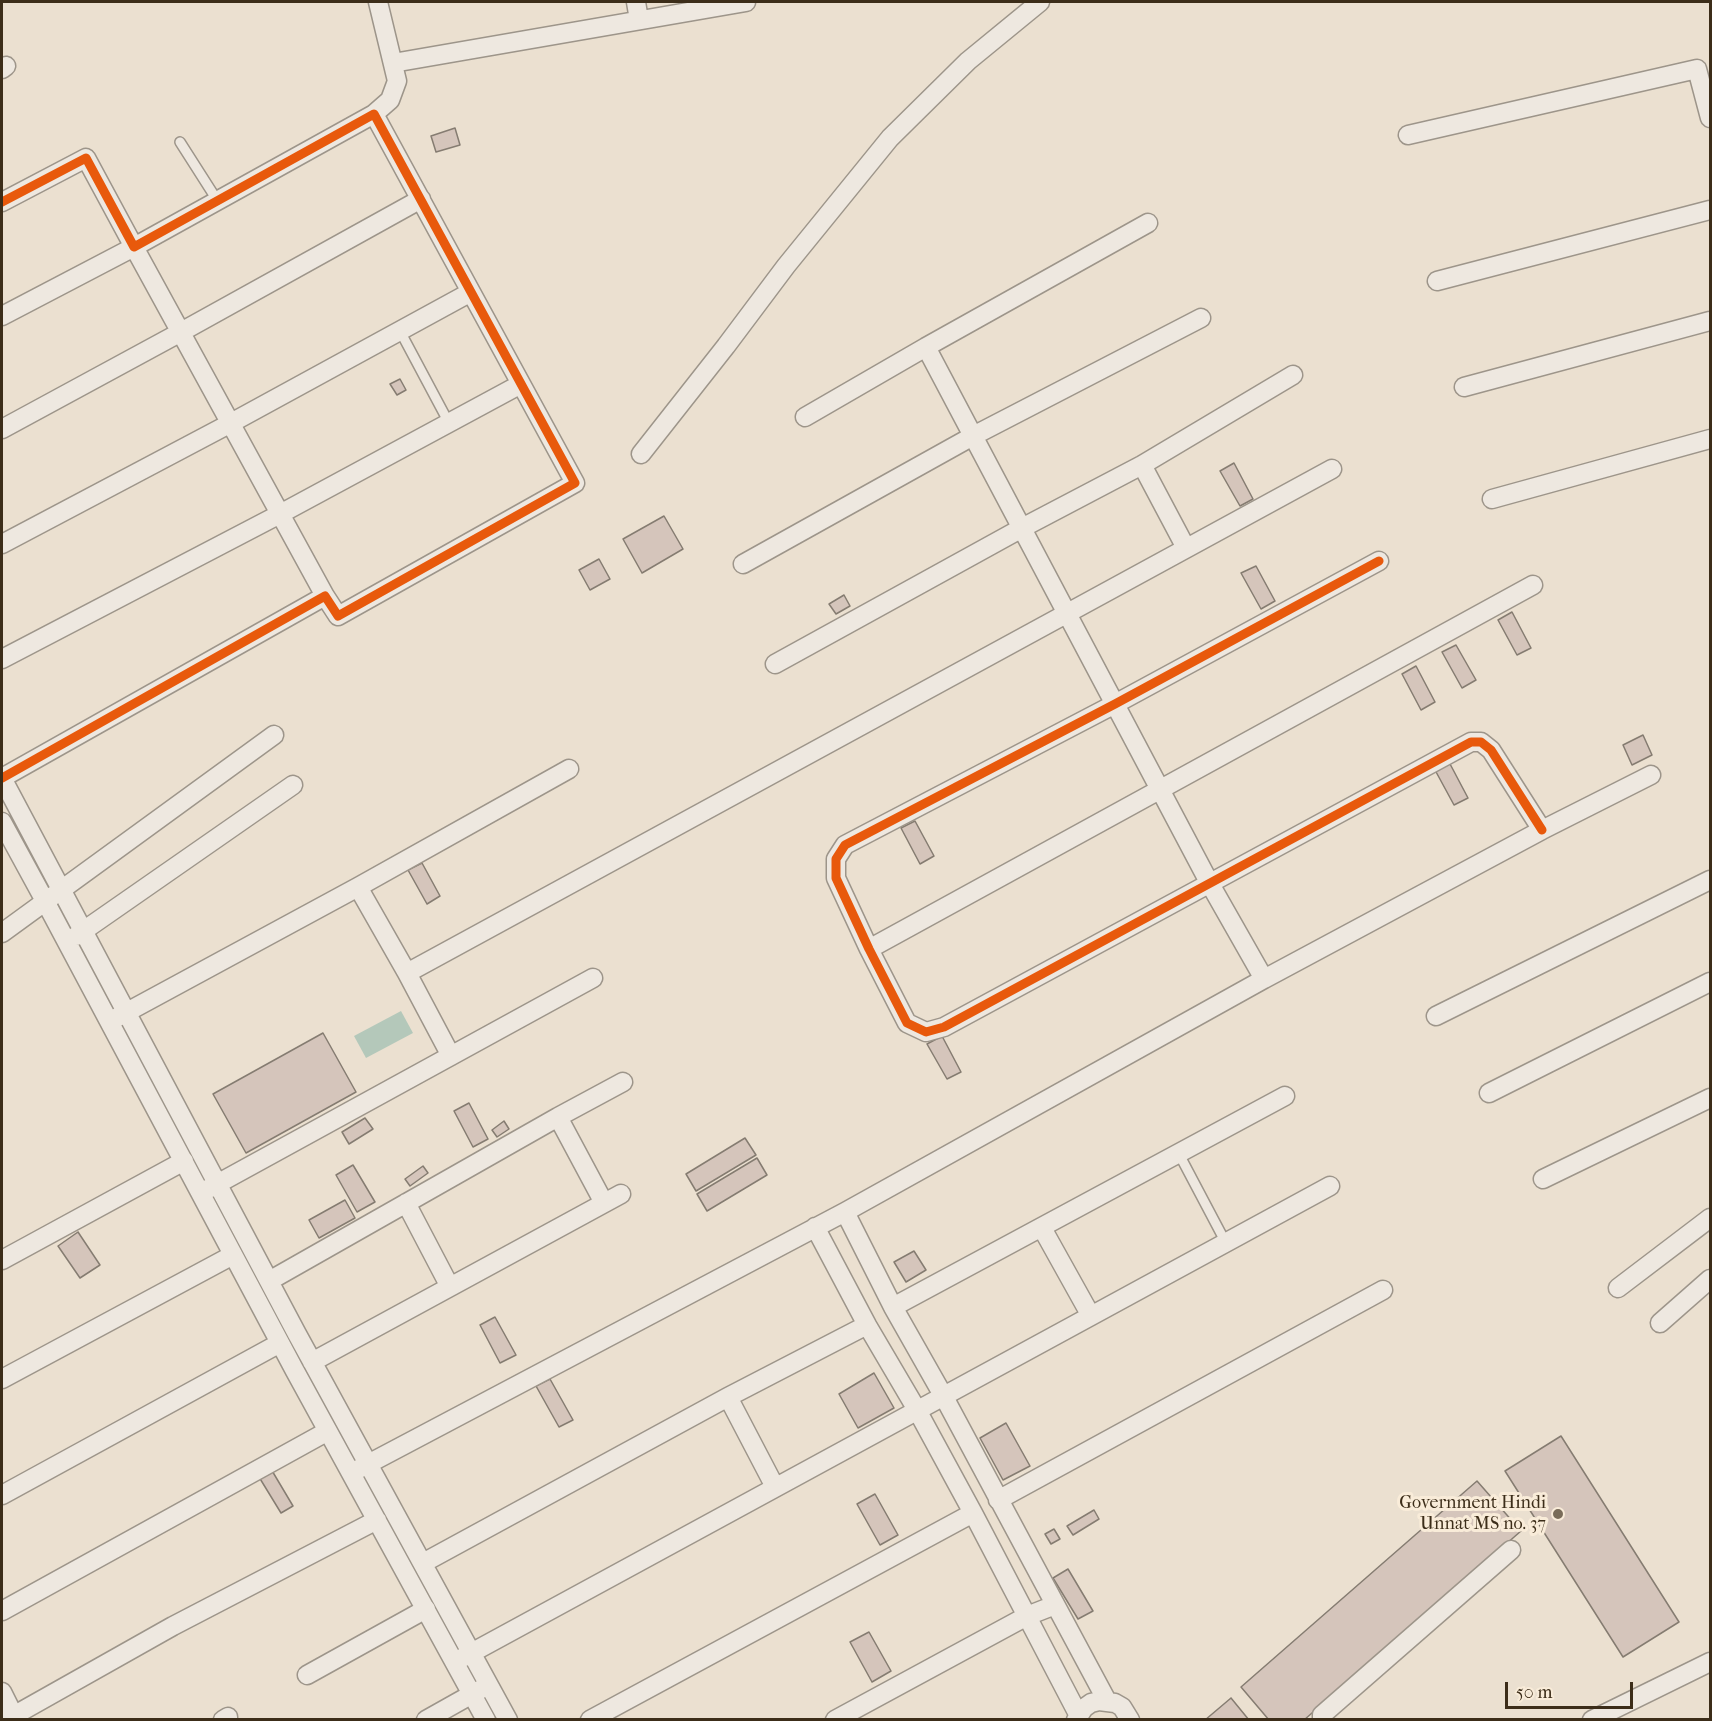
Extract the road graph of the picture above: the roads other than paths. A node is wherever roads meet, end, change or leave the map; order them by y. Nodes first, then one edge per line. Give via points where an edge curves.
1 (378, 2) edge
2 (636, 2) edge
3 (746, 2) edge
4 (1040, 2) edge
5 (639, 20) junction
6 (393, 63) junction
7 (374, 114) junction
8 (1710, 118) edge
9 (1408, 135) dead end
10 (180, 142) dead end
11 (421, 199) junction
12 (217, 200) junction
13 (2, 202) edge
14 (1710, 210) edge
15 (1148, 223) dead end
16 (134, 247) junction
17 (1437, 281) dead end
18 (471, 292) junction
19 (2, 316) edge
20 (1201, 318) dead end
21 (1710, 321) edge
22 (400, 331) junction
23 (181, 332) junction
24 (926, 347) junction
25 (1293, 375) dead end
26 (521, 384) junction
27 (1464, 387) dead end
28 (805, 417) dead end
29 (231, 423) junction
30 (449, 423) junction
31 (2, 429) edge
32 (973, 436) junction
33 (1710, 439) edge
34 (640, 454) dead end
35 (1142, 465) junction
36 (1332, 469) dead end
37 (1491, 499) dead end
38 (280, 514) junction
39 (1022, 528) junction
40 (2, 544) edge
41 (1186, 548) junction
42 (1380, 561) dead end
43 (743, 564) dead end
44 (1533, 585) dead end
45 (325, 596) junction
46 (1066, 613) junction
47 (2, 659) edge
48 (775, 664) dead end
49 (1115, 704) junction
50 (274, 735) dead end
51 (569, 769) dead end
52 (1651, 775) dead end
53 (2, 778) edge
54 (293, 785) dead end
55 (1160, 790) junction
56 (2, 822) edge
57 (1542, 830) junction
58 (1710, 880) edge
59 (1209, 884) junction
60 (358, 887) junction
61 (60, 889) junction
62 (45, 901) junction
63 (84, 931) junction
64 (2, 933) edge
65 (66, 941) junction
66 (869, 949) junction
67 (407, 973) junction
68 (593, 978) dead end
69 (1264, 979) junction
70 (1710, 982) edge
71 (126, 1013) junction
72 (1436, 1016) dead end
73 (109, 1022) junction
74 (450, 1056) junction
75 (623, 1082) dead end
76 (1489, 1093) dead end
77 (1285, 1096) dead end
78 (1710, 1098) edge
79 (558, 1117) junction
80 (1179, 1154) junction
81 (184, 1161) junction
82 (1543, 1179) dead end
83 (218, 1184) junction
84 (1330, 1186) dead end
85 (201, 1193) junction
86 (621, 1194) dead end
87 (406, 1203) junction
88 (604, 1203) junction
89 (845, 1212) junction
90 (1710, 1218) edge
91 (815, 1227) junction
92 (1042, 1228) junction
93 (1226, 1243) junction
94 (233, 1255) junction
95 (2, 1260) edge
96 (1710, 1279) edge
97 (269, 1281) junction
98 (450, 1287) junction
99 (1618, 1288) dead end
100 (1383, 1290) dead end
101 (893, 1307) junction
102 (1091, 1316) junction
103 (1660, 1323) dead end
104 (867, 1325) junction
105 (280, 1343) junction
106 (312, 1362) junction
107 (2, 1379) edge
108 (728, 1397) junction
109 (944, 1397) junction
110 (917, 1410) junction
111 (328, 1431) junction
112 (368, 1464) junction
113 (351, 1473) junction
114 (775, 1487) junction
115 (2, 1495) edge
116 (998, 1500) junction
117 (973, 1513) junction
118 (377, 1520) junction
119 (1511, 1550) dead end
120 (423, 1563) junction
121 (1055, 1605) junction
122 (426, 1609) junction
123 (2, 1611) edge
124 (1027, 1616) junction
125 (471, 1653) junction
126 (455, 1662) junction
127 (1710, 1662) edge
128 (307, 1675) dead end
129 (489, 1685) junction
130 (2, 1692) edge
131 (472, 1694) junction
132 (1107, 1701) junction
133 (1077, 1717) edge
134 (12, 1718) edge
135 (426, 1719) edge
136 (486, 1719) edge
137 (508, 1719) edge
138 (590, 1719) edge
139 (835, 1719) edge
140 (1130, 1719) edge
141 (1322, 1719) edge
142 (1592, 1719) edge

1 - 6 street
2 - 5 street
3 - 5 street
4 - 34 street via 968,61 890,138
5 - 6 street
6 - 7 street via 398,81 390,100
7 - 11 street
7 - 12 street
8 - 9 street via 1697,69
10 - 12 lane
11 - 18 street
11 - 23 street
12 - 16 street
13 - 16 street via 86,158
14 - 17 street
15 - 24 street
16 - 19 street
16 - 23 street
18 - 22 street
18 - 26 street
20 - 32 street
21 - 27 street
22 - 29 street
22 - 30 lane
23 - 29 street
23 - 31 street
24 - 28 street
24 - 32 street
25 - 35 street
26 - 30 street
26 - 45 street via 574,483 338,616
29 - 38 street
29 - 40 street
30 - 38 street
32 - 39 street
32 - 43 street
33 - 37 street
35 - 39 street
35 - 41 street
36 - 41 street
38 - 45 street
38 - 47 street
39 - 46 street
39 - 48 street
41 - 46 street
42 - 49 street
44 - 55 street
45 - 53 street
46 - 49 street
46 - 67 street
49 - 55 street
49 - 66 street via 845,845 836,859 836,878
50 - 61 street
51 - 60 street
52 - 57 street
53 - 61 street
54 - 63 street
55 - 59 street
55 - 66 street
56 - 62 street
57 - 59 street via 1491,750 1481,742 1471,741
57 - 69 street
58 - 72 street
59 - 66 street via 944,1028 926,1032 907,1023
59 - 69 street
60 - 67 street
60 - 71 street
61 - 62 street
61 - 63 street
62 - 64 street
62 - 65 street
63 - 65 street
63 - 71 street
65 - 73 street
67 - 74 street
68 - 74 street
69 - 89 street
70 - 76 street
71 - 73 street
71 - 83 street
73 - 81 street
74 - 83 street
75 - 79 street
77 - 80 street
78 - 82 street
79 - 87 street
79 - 88 street
80 - 92 street
80 - 93 lane
81 - 85 street
81 - 95 street
83 - 85 street
83 - 97 street
84 - 93 street
85 - 94 street
86 - 88 street
87 - 97 street
87 - 98 street
88 - 98 street
89 - 91 street
89 - 101 street
90 - 99 street
91 - 104 street
91 - 112 street
92 - 101 street
92 - 102 street
93 - 102 street
94 - 105 street
94 - 107 street
96 - 103 street
97 - 106 street
98 - 106 street
100 - 116 street
101 - 109 street
102 - 109 street
104 - 108 street
104 - 110 street
105 - 111 street
105 - 115 street
106 - 112 street
108 - 114 street
108 - 120 street
109 - 110 street
109 - 116 street
110 - 114 street
110 - 117 street
111 - 113 street
111 - 123 street
112 - 113 street
112 - 120 street
113 - 118 street
114 - 125 street
116 - 121 street
117 - 124 street
117 - 138 street
118 - 122 street
118 - 134 street via 173,1626
119 - 141 street
120 - 125 street
121 - 124 street
121 - 132 street
122 - 126 street
122 - 128 street
124 - 133 street
124 - 139 street
125 - 126 street
125 - 129 street
126 - 131 street
127 - 142 street
129 - 131 street
129 - 137 street
130 - 134 street
131 - 135 street
131 - 136 street
132 - 133 street via 1091,1703
132 - 140 street via 1122,1707

